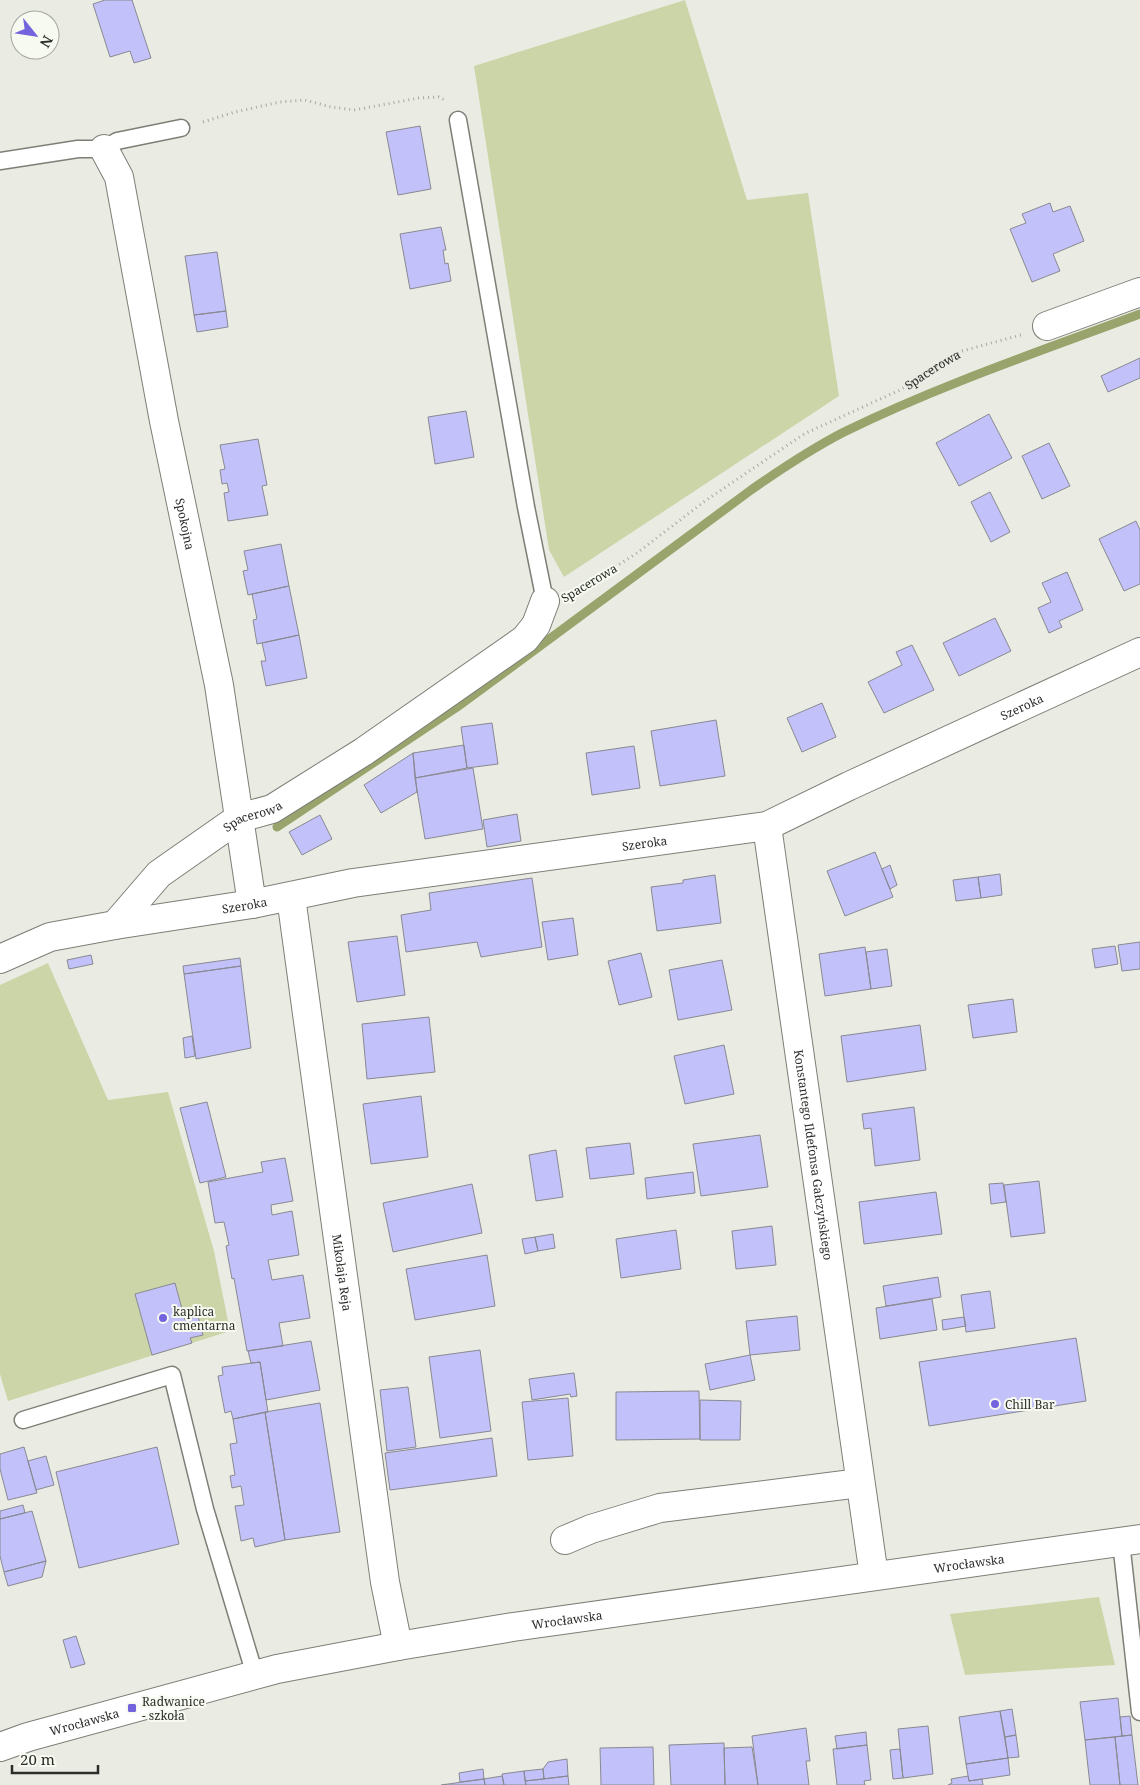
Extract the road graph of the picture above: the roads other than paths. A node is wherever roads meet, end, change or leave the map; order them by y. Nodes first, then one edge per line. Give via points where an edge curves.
1 (458, 120) road end
2 (181, 128) road end
3 (104, 149) junction
4 (0, 160) edge
5 (1140, 292) edge
6 (1047, 326) road end
7 (544, 601) joint
8 (1140, 652) edge
9 (238, 818) junction
10 (767, 826) junction
11 (291, 897) junction
12 (252, 904) junction
13 (115, 924) junction
14 (0, 959) edge
15 (23, 1420) dead end
16 (860, 1483) junction
17 (565, 1540) dead end
18 (1131, 1541) edge
19 (874, 1576) junction
20 (398, 1646) junction
21 (255, 1675) junction
22 (1140, 1712) edge
23 (2, 1752) edge

1 - 7 lane
2 - 3 lane via 116,141
3 - 4 lane
3 - 9 street, Spokojna via 120,177 164,421 219,685
5 - 6 street
7 - 9 street, Spacerowa via 536,625 517,645 363,752 272,809
8 - 10 street, Szeroka
9 - 12 street, Spokojna
9 - 13 street, Spacerowa via 159,874
10 - 11 street, Szeroka via 353,883
10 - 16 street, Konstantego Ildefonsa Gałczyńskiego
11 - 12 street, Szeroka
11 - 20 street, Mikołaja Reja via 382,1563
12 - 13 street, Szeroka
13 - 14 street via 50,937
15 - 21 lane via 172,1375 205,1509
16 - 17 street via 660,1508
16 - 19 street, Konstantego Ildefonsa Gałczyńskiego
18 - 19 street, Wrocławska
18 - 22 lane
19 - 20 street, Wrocławska
20 - 21 street, Wrocławska
21 - 23 street, Wrocławska via 28,1737

